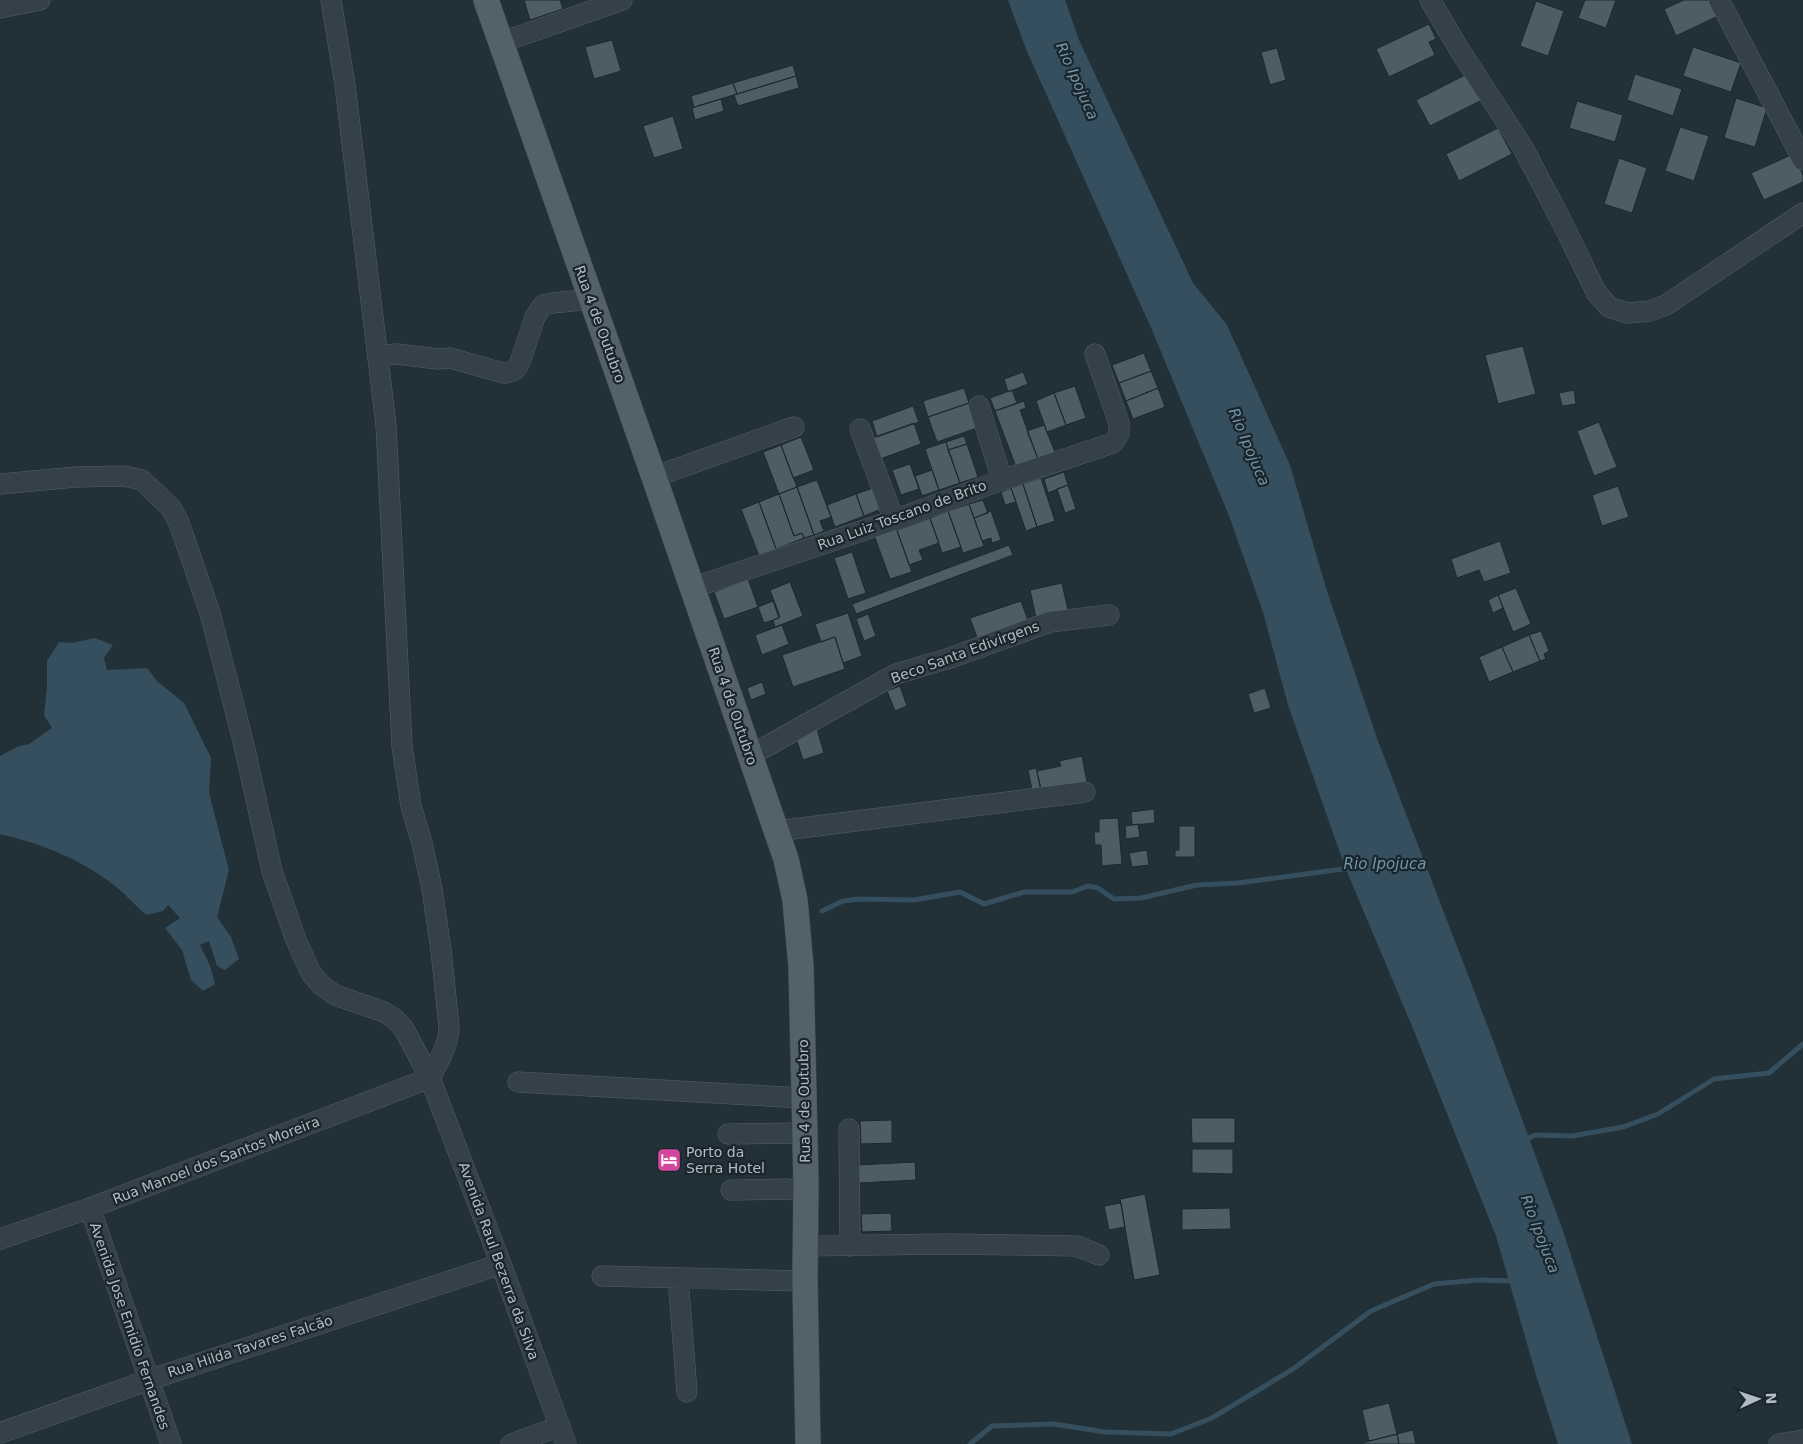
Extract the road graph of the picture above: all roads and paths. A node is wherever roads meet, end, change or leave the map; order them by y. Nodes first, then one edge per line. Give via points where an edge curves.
1 (40, 0) edge
2 (331, 0) edge
3 (486, 0) edge
4 (1430, 0) edge
5 (1719, 0) edge
6 (615, 1) edge
7 (0, 8) edge
8 (500, 43) junction
9 (1803, 160) edge
10 (1803, 213) edge
11 (590, 299) junction
12 (1095, 354) dead end
13 (379, 356) junction
14 (979, 406) dead end
15 (794, 426) dead end
16 (860, 429) dead end
17 (654, 477) junction
18 (1002, 480) junction
19 (0, 484) edge
20 (894, 520) junction
21 (692, 588) junction
22 (1109, 615) dead end
23 (750, 755) junction
24 (1085, 792) dead end
25 (777, 831) junction
26 (430, 1078) junction
27 (518, 1082) dead end
28 (803, 1098) junction
29 (849, 1129) dead end
30 (804, 1133) junction
31 (728, 1134) dead end
32 (731, 1190) dead end
33 (806, 1191) junction
34 (90, 1208) junction
35 (0, 1239) edge
36 (805, 1246) junction
37 (850, 1246) junction
38 (1099, 1256) dead end
39 (502, 1264) junction
40 (602, 1276) dead end
41 (678, 1278) junction
42 (805, 1281) junction
43 (149, 1380) junction
44 (687, 1392) dead end
45 (0, 1433) edge
46 (563, 1435) edge
47 (1803, 1440) edge
48 (171, 1444) edge
49 (511, 1444) edge
50 (808, 1444) edge
51 (1779, 1444) edge

1 - 7 street
2 - 13 street via 345,85
3 - 8 main road, Rua 4 de Outubro
4 - 10 street via 1522,146 1596,292 1609,307 1627,313 1650,311 1666,305
5 - 9 street
6 - 8 street
8 - 11 main road, Rua 4 de Outubro
11 - 13 street via 543,305 535,317 516,369 511,373 450,358
11 - 17 main road, Rua 4 de Outubro
12 - 18 street, Rua Luiz Toscano de Brito via 1119,423 1119,434 1113,443
13 - 26 street via 386,425 402,746 411,806 432,889 449,1026 447,1042
14 - 18 street
15 - 17 street
16 - 20 street
17 - 21 main road, Rua 4 de Outubro
18 - 20 street, Rua Luiz Toscano de Brito
19 - 26 street, Avenida Raul Bezerra da Silva via 124,476 142,480 171,508 210,613 272,870 296,940 311,973 321,985 335,995 395,1019 404,1029
20 - 21 street, Rua Luiz Toscano de Brito
21 - 23 main road, Rua 4 de Outubro
22 - 23 street, Beco Santa Edivirgens via 1050,622 896,674
23 - 25 main road, Rua 4 de Outubro
24 - 25 street
25 - 28 main road, Rua 4 de Outubro via 795,900 801,966
26 - 34 street, Rua Manoel dos Santos Moreira
26 - 39 street, Avenida Raul Bezerra da Silva
27 - 28 street
28 - 30 main road, Rua 4 de Outubro
29 - 37 street
30 - 31 street
30 - 33 main road, Rua 4 de Outubro
32 - 33 street
33 - 36 main road, Rua 4 de Outubro
34 - 35 street, Rua Manoel dos Santos Moreira
34 - 43 street, Avenida Jose Emidio Fernandes
36 - 37 street
36 - 42 main road, Rua 4 de Outubro
37 - 38 street via 1077,1246
39 - 43 street, Rua Hilda Tavares Falcão
39 - 46 street, Avenida Raul Bezerra da Silva
40 - 41 street
41 - 42 street
41 - 44 street
42 - 50 main road, Rua 4 de Outubro
43 - 45 street, Rua Hilda Tavares Falcão
43 - 48 street, Avenida Jose Emidio Fernandes
46 - 49 street
47 - 51 street

